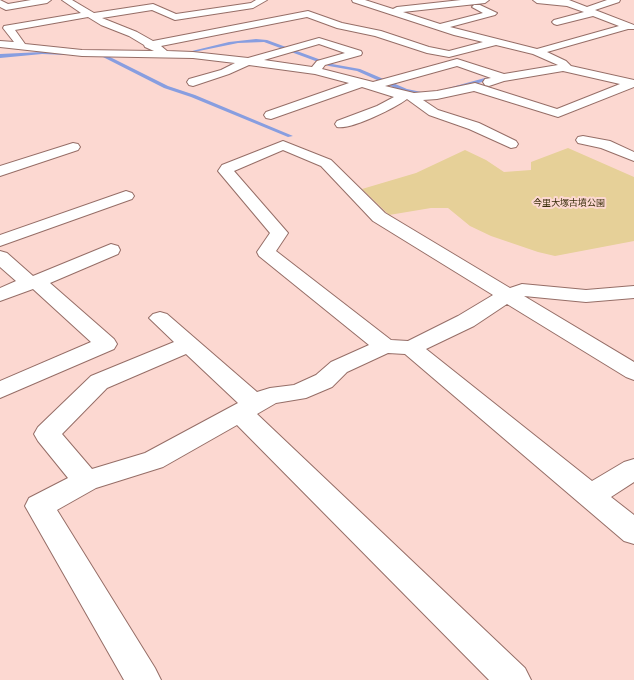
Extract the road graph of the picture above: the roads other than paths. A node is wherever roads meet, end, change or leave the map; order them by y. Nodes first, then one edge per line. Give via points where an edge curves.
1 (47, 0) edge
2 (83, 0) edge
3 (263, 0) edge
4 (356, 0) edge
5 (484, 0) edge
6 (537, 0) edge
7 (616, 0) edge
8 (68, 1) edge
9 (564, 1) edge
10 (0, 3) edge
11 (462, 3) junction
12 (390, 11) junction
13 (589, 11) junction
14 (91, 15) junction
15 (557, 22) dead end
16 (439, 27) junction
17 (631, 27) edge
18 (494, 42) junction
19 (0, 44) edge
20 (17, 45) junction
21 (149, 45) junction
22 (0, 47) edge
23 (537, 52) junction
24 (168, 54) junction
25 (248, 61) junction
26 (563, 68) junction
27 (627, 70) dead end
28 (315, 72) junction
29 (606, 77) junction
30 (503, 78) junction
31 (193, 82) dead end
32 (633, 83) edge
33 (367, 85) junction
34 (475, 87) junction
35 (409, 96) junction
36 (271, 115) dead end
37 (342, 124) dead end
38 (583, 140) dead end
39 (511, 144) dead end
40 (73, 147) dead end
41 (634, 157) edge
42 (0, 172) edge
43 (126, 196) dead end
44 (0, 241) edge
45 (111, 250) dead end
46 (0, 257) edge
47 (33, 283) junction
48 (634, 292) edge
49 (0, 295) edge
50 (507, 295) junction
51 (160, 318) dead end
52 (189, 344) junction
53 (398, 347) junction
54 (634, 372) edge
55 (0, 390) edge
56 (248, 408) junction
57 (634, 469) edge
58 (86, 481) junction
59 (590, 496) junction
60 (634, 532) edge
61 (143, 680) edge
62 (513, 680) edge

1 - 10 street via 6,7
2 - 8 street
3 - 14 street via 253,5 175,17 153,7
4 - 12 street
5 - 11 street
6 - 9 street
7 - 13 street
8 - 14 street
9 - 13 street
11 - 12 street
11 - 16 street via 492,13
12 - 16 street
13 - 15 street
13 - 17 street
14 - 20 street via 8,28
14 - 21 street via 133,34
16 - 18 street
17 - 23 street
18 - 21 street via 449,54 427,50 377,33 340,26 308,14
18 - 23 street
19 - 20 street
20 - 22 street
20 - 24 street via 82,53
21 - 24 street
23 - 26 street via 562,63 565,66
24 - 25 street
25 - 28 street
25 - 28 street via 319,41 357,53 321,63
25 - 31 street via 225,72
26 - 29 street
26 - 30 street
27 - 29 street
28 - 33 street
29 - 32 street
30 - 33 street via 457,62
30 - 34 street
32 - 34 street via 558,113
33 - 35 street
33 - 36 street
34 - 35 street via 437,95
35 - 37 street
35 - 39 street via 420,106 439,115 473,126
38 - 41 street via 605,144
40 - 42 street
43 - 44 street
45 - 47 street
46 - 47 street
47 - 49 street
47 - 55 street via 106,344
48 - 50 street via 586,296 522,290
50 - 53 street via 466,321
50 - 53 street via 379,217 326,163 283,145 228,168 226,171 279,233 266,252
50 - 54 street
51 - 52 street
52 - 56 street
52 - 58 street via 99,382 46,434
53 - 56 street via 339,367 324,381 304,390 270,396
53 - 59 street
56 - 58 street via 154,460
56 - 62 street
57 - 59 street
58 - 61 street via 39,506
59 - 60 street

